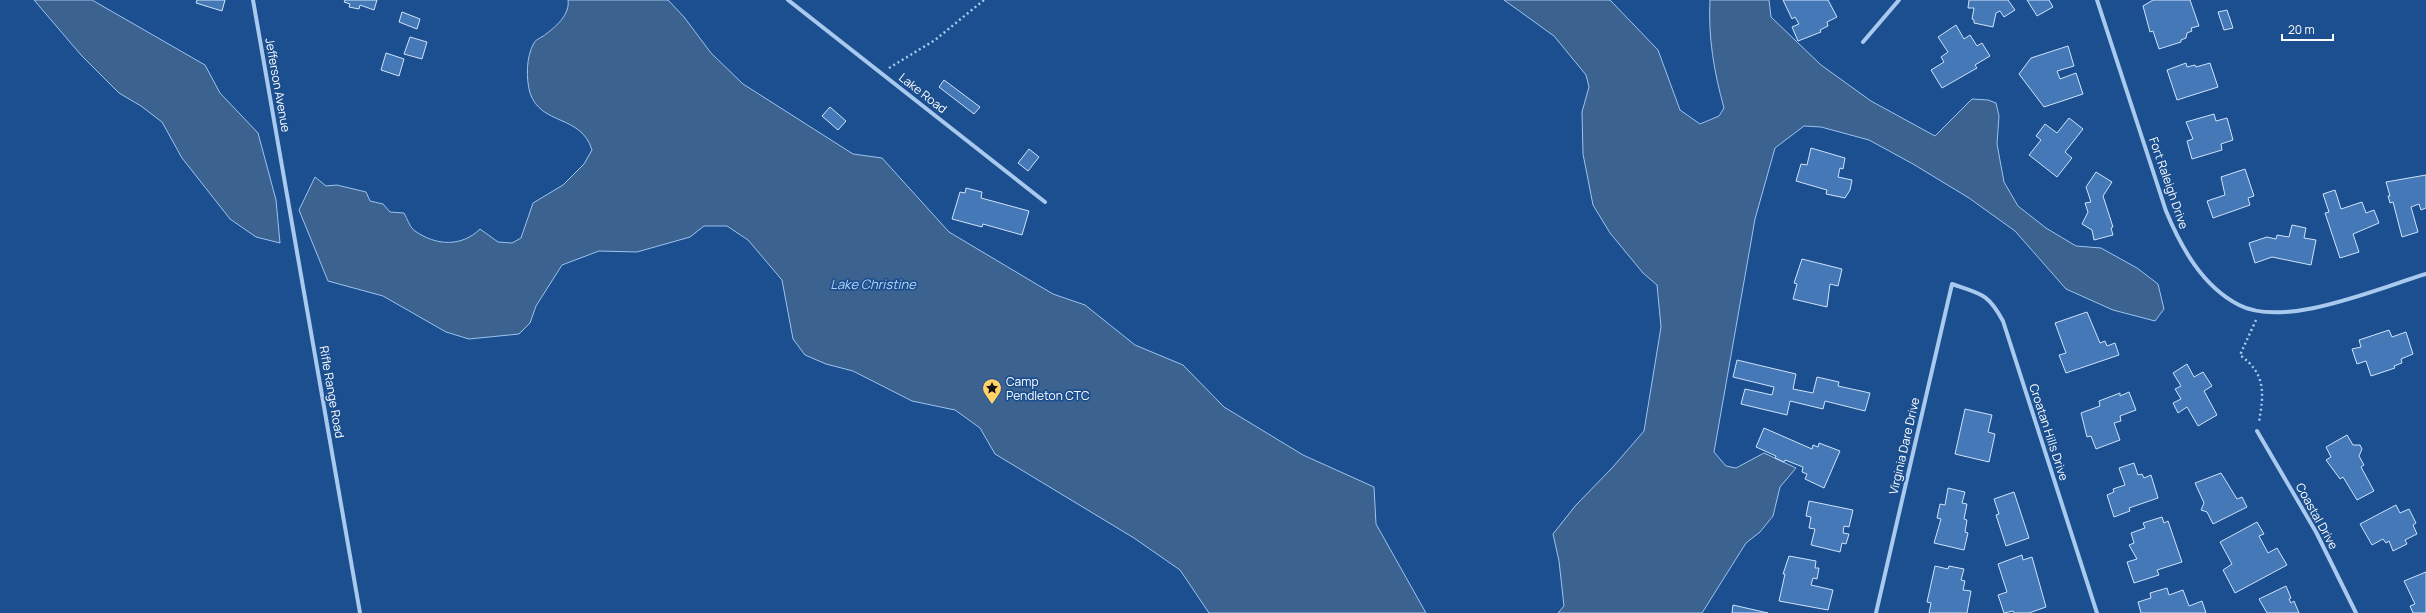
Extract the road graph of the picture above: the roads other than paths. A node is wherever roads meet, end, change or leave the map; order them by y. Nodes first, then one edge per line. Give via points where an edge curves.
1 (253, 0) edge
2 (788, 0) edge
3 (1899, 0) edge
4 (2097, 0) edge
5 (1863, 42) dead end
6 (284, 174) joint
7 (1045, 202) dead end
8 (2426, 274) edge
9 (1952, 284) joint
10 (2257, 431) road end
11 (360, 613) edge
12 (1876, 613) edge
13 (2097, 613) edge
14 (2356, 613) edge

1 - 6 street, Jefferson Avenue
2 - 7 street, Lake Road
3 - 5 street
4 - 8 street, Fort Raleigh Drive via 2166,211 2179,243 2202,275 2223,295 2240,306 2262,311 2311,310
6 - 11 street, Rifle Range Road
9 - 12 street, Virginia Dare Drive
9 - 13 street, Croatan Hills Drive via 1981,293 1993,302 2003,321
10 - 14 street, Coastal Drive via 2316,532

